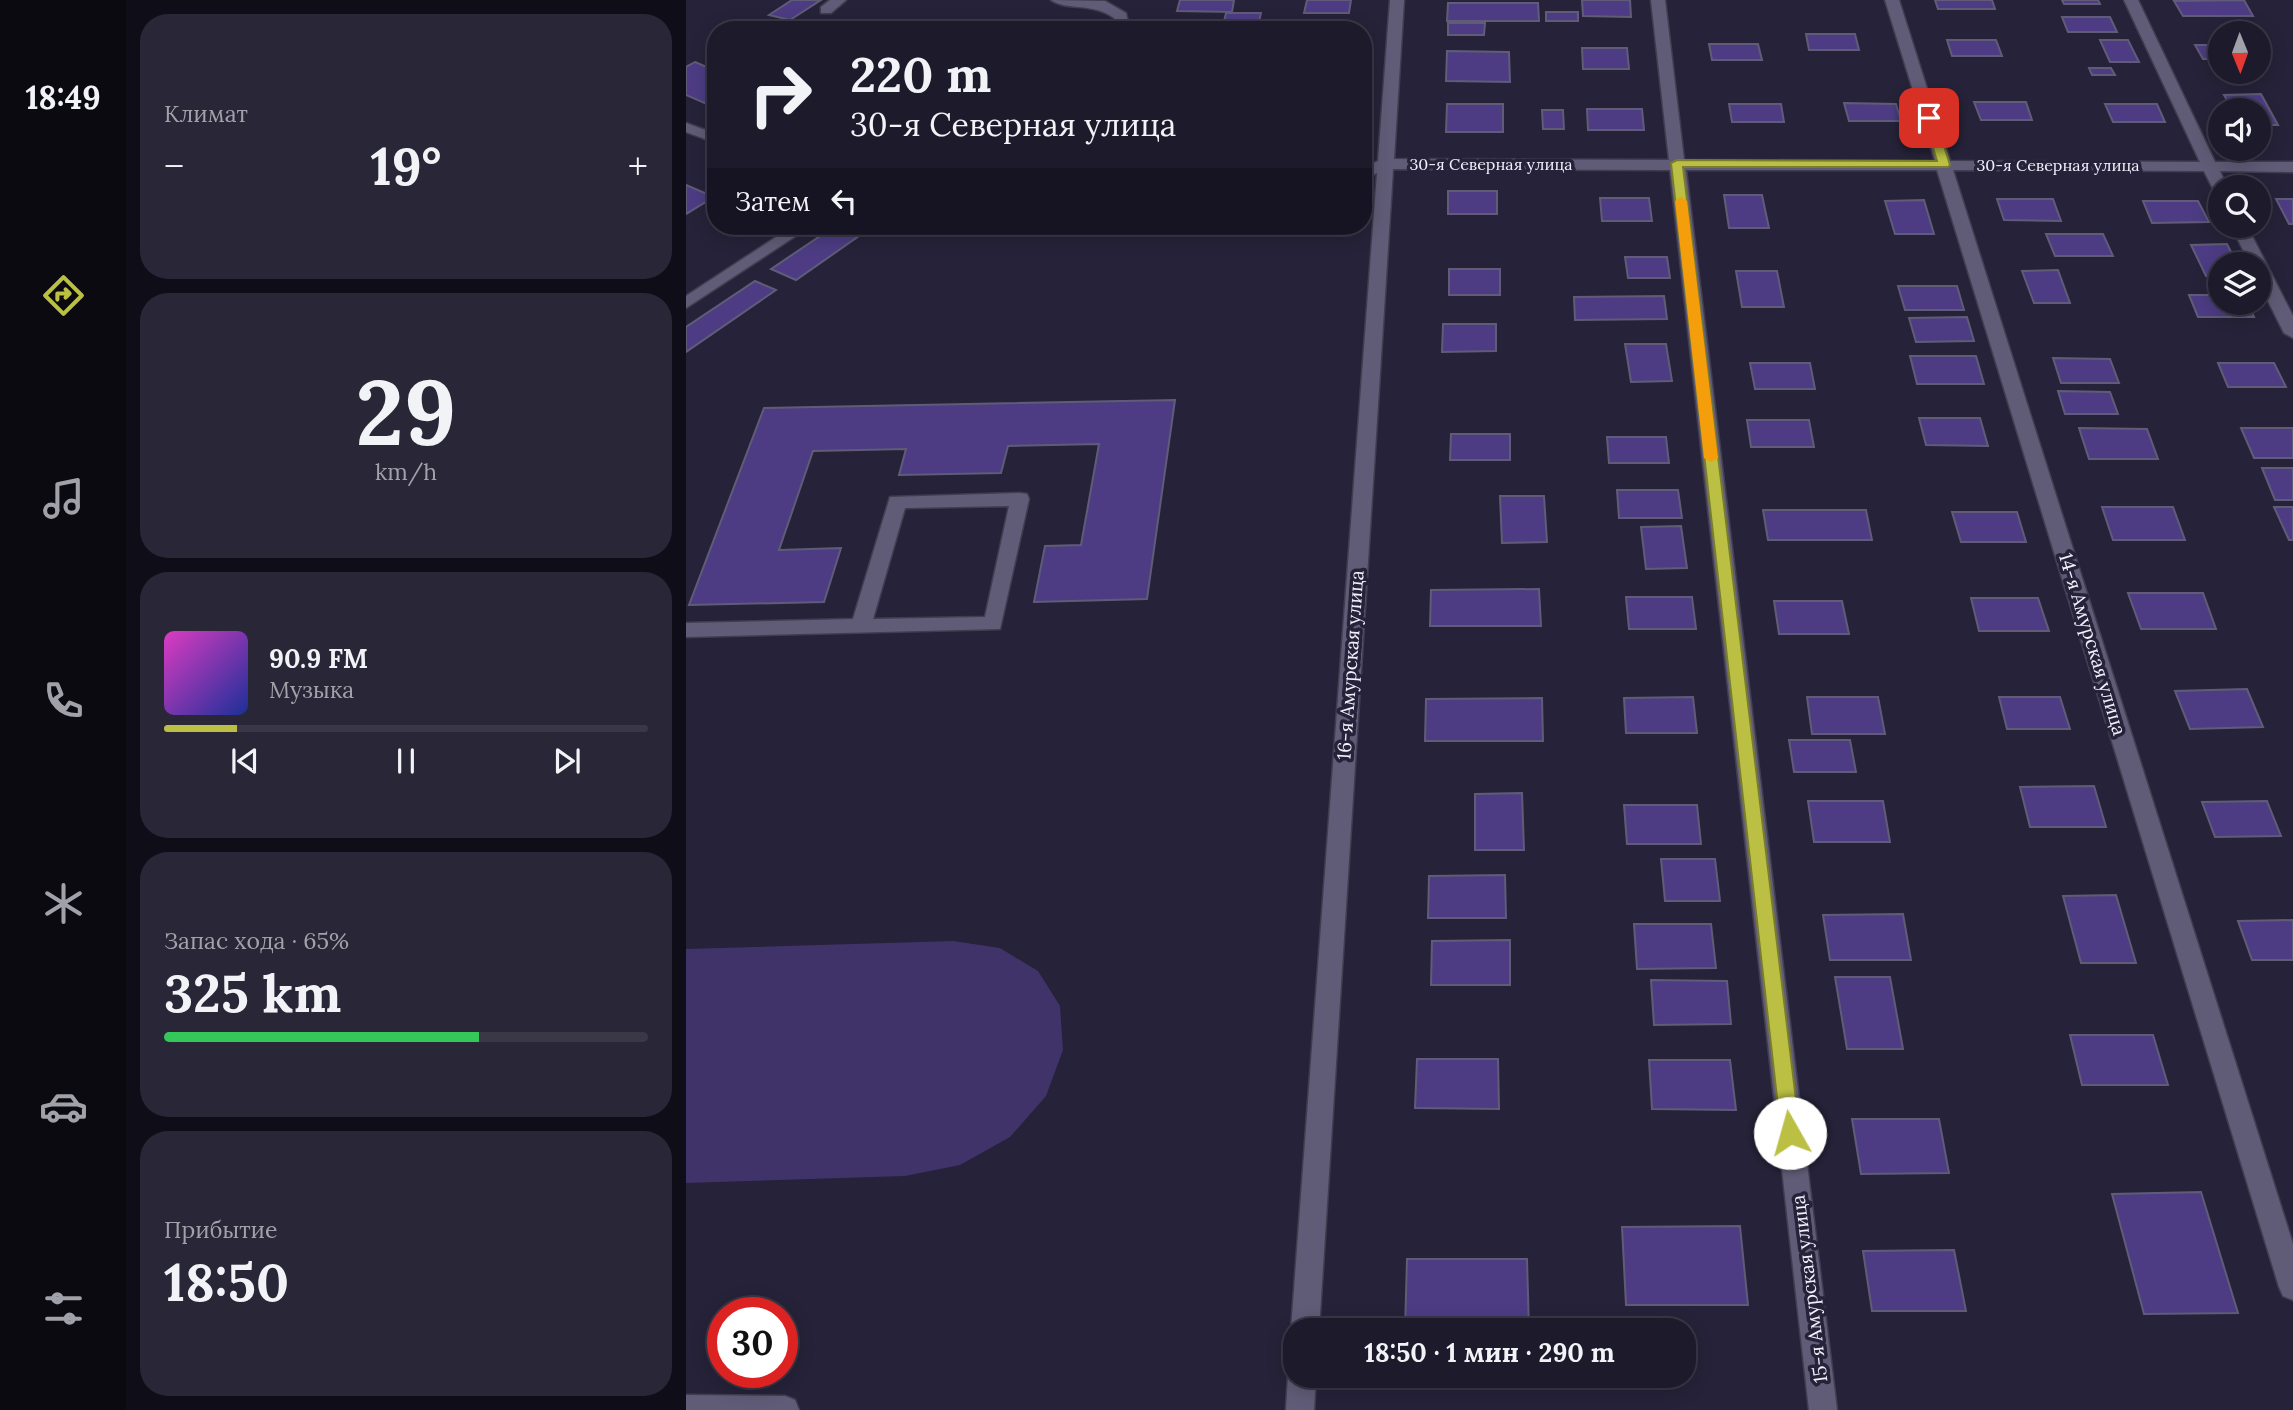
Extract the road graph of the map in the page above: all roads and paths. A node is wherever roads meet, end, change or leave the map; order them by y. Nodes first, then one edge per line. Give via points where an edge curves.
1 (839, 0) edge
2 (1058, 0) edge
3 (1397, 0) edge
4 (1658, 0) edge
5 (1892, 0) edge
6 (2131, 0) edge
7 (826, 10) dead end
8 (1122, 21) edge
9 (686, 127) edge
10 (707, 135) edge
11 (1677, 163) junction
12 (1384, 164) junction
13 (1944, 165) junction
14 (2209, 166) junction
15 (2293, 167) edge
16 (1372, 170) edge
17 (2214, 175) edge
18 (789, 235) edge
19 (2271, 289) edge
20 (686, 303) edge
21 (2293, 333) edge
22 (861, 626) junction
23 (686, 630) edge
24 (2293, 1287) edge
25 (1306, 1318) edge
26 (1301, 1388) edge
27 (692, 1409) edge
28 (785, 1410) edge
29 (1300, 1410) edge
30 (1823, 1410) edge

1 - 7 street
2 - 8 street via 1105,5
3 - 12 street, 16-я Амурская улица
4 - 11 street, 15-я Амурская улица
5 - 13 street, 14-я Амурская улица
6 - 14 street
9 - 10 street
11 - 12 street, 30-я Северная улица
11 - 13 street, 30-я Северная улица
11 - 30 street, 15-я Амурская улица
12 - 16 street, 30-я Северная улица
12 - 25 street, 16-я Амурская улица
13 - 14 street, 30-я Северная улица
13 - 24 street, 14-я Амурская улица
14 - 15 street, 30-я Северная улица
14 - 17 street
18 - 20 street
19 - 21 street
22 - 22 street via 897,502 1020,499 993,624
22 - 23 street
26 - 29 street
27 - 28 street

